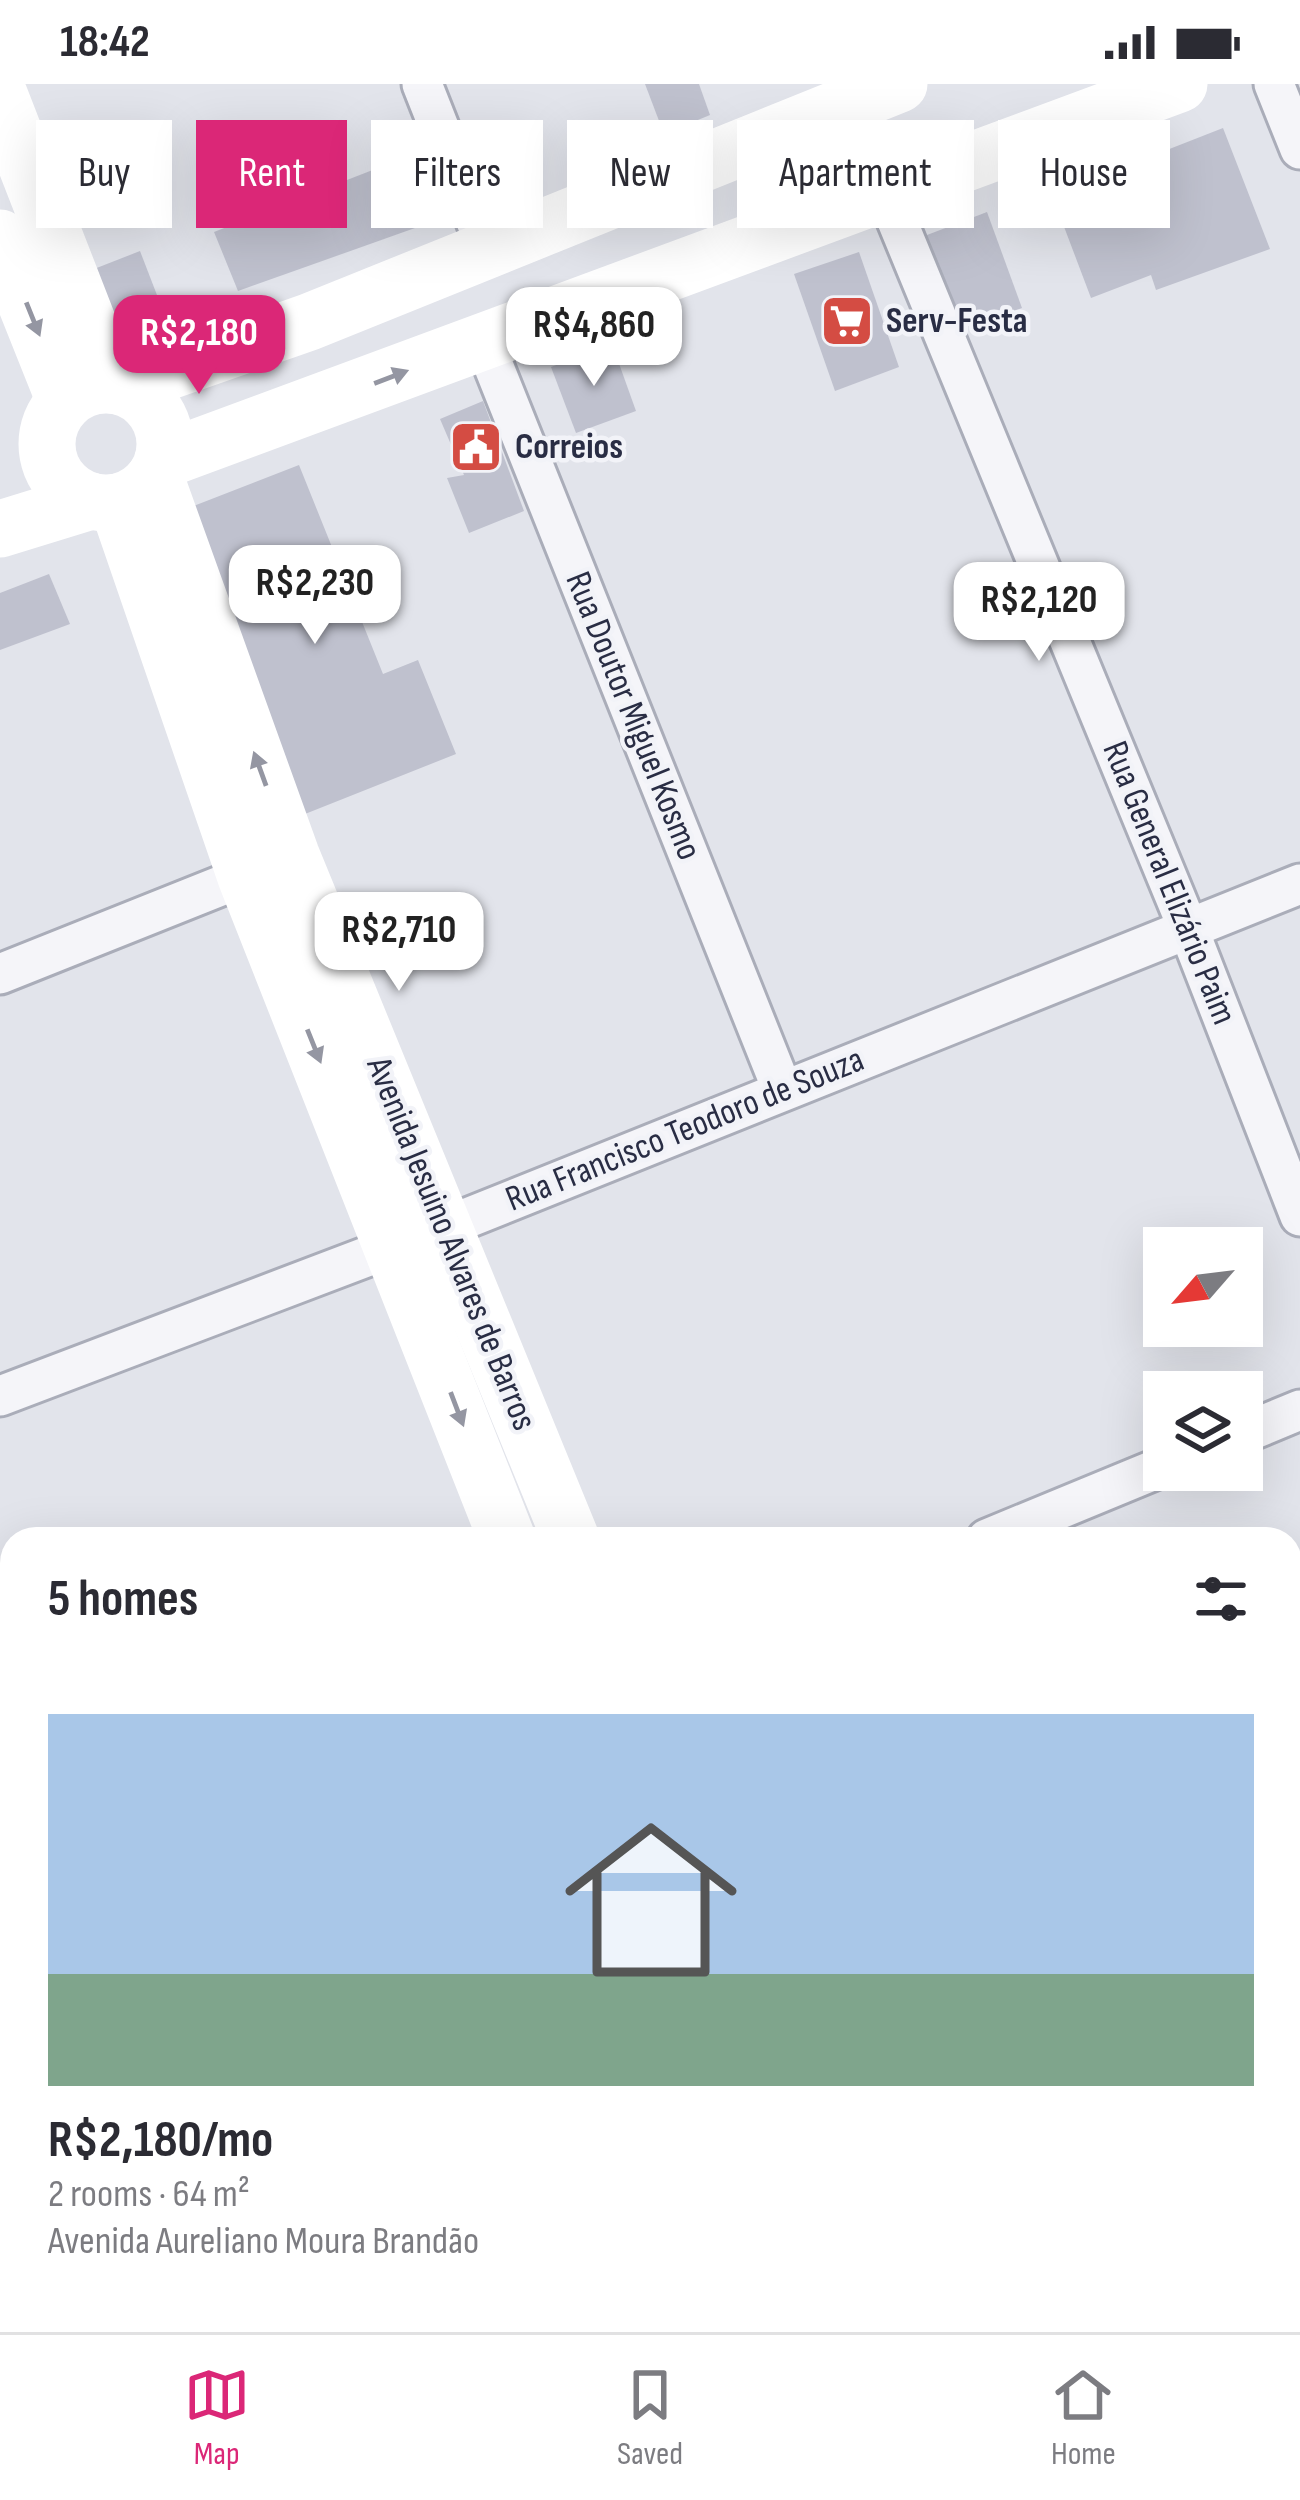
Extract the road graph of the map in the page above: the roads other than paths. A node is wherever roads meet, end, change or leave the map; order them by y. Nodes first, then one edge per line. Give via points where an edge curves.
1 (422, 84) edge
2 (1179, 84) edge
3 (1274, 84) edge
4 (867, 89) edge
5 (0, 97) edge
6 (873, 120) edge
7 (1300, 149) edge
8 (974, 161) edge
9 (794, 228) edge
10 (900, 228) edge
11 (0, 238) edge
12 (487, 249) junction
13 (484, 342) junction
14 (70, 409) edge
15 (131, 485) junction
16 (0, 529) edge
17 (268, 867) junction
18 (1300, 884) edge
19 (1188, 928) junction
20 (0, 974) edge
21 (782, 1089) junction
22 (1300, 1216) edge
23 (420, 1236) junction
24 (0, 1396) edge
25 (1300, 1410) edge
26 (1263, 1425) edge
27 (1143, 1475) edge
28 (504, 1527) edge
29 (565, 1527) edge
30 (1016, 1527) edge

1 - 12 street
2 - 8 street
3 - 7 street
4 - 6 street, Rua General Elizário Paim
4 - 12 street
5 - 14 street
9 - 13 street
10 - 19 street, Rua General Elizário Paim
11 -> 14 street
12 - 14 street
15 -> 13 street
13 - 21 street, Rua Doutor Miguel Kosmo
14 - 15 street via 47,445 55,474 76,495
14 - 15 street via 152,408 164,442
15 - 16 street
15 - 17 street, Avenida Jesuino Alvares de Barros
17 - 20 street
17 - 23 street, Avenida Jesuino Alvares de Barros
18 - 19 street, Rua Francisco Teodoro de Souza
19 - 21 street, Rua Francisco Teodoro de Souza
19 - 22 street, Rua General Elizário Paim
21 - 23 street, Rua Francisco Teodoro de Souza
23 - 24 street, Rua Francisco Teodoro de Souza
23 -> 28 street, Avenida Jesuino Alvares de Barros
23 - 29 street, Avenida Jesuino Alvares de Barros
25 - 26 street
27 - 30 street

